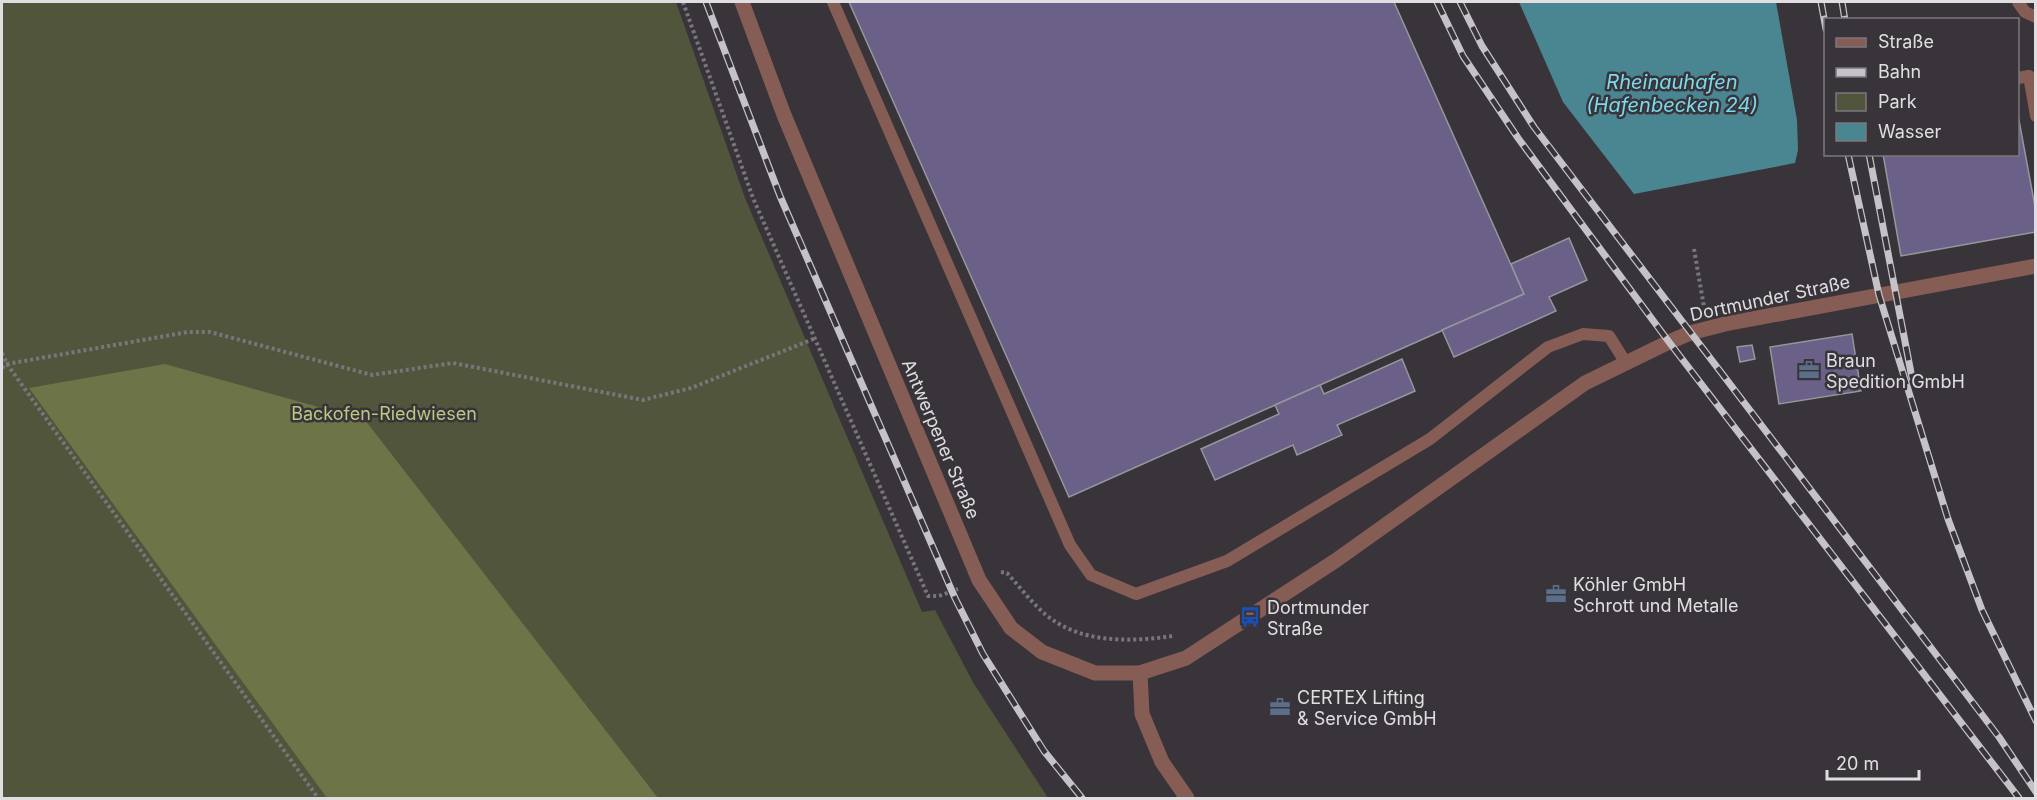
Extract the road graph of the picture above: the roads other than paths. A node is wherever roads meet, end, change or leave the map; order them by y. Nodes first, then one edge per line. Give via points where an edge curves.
1 (742, 2) edge
2 (833, 2) edge
3 (2018, 2) edge
4 (2036, 17) edge
5 (2019, 78) edge
6 (2036, 116) edge
7 (2036, 266) edge
8 (1626, 363) junction
9 (1140, 673) junction
10 (1187, 798) edge

1 - 9 street, Antwerpener Straße via 788,126 979,580 1011,628 1042,652 1095,673
2 - 8 lane via 1070,545 1090,575 1136,594 1227,561 1430,439 1548,347 1583,334 1609,336
3 - 4 lane via 2025,12
5 - 6 lane via 2029,76
7 - 8 street, Dortmunder Straße via 1708,329
8 - 9 street, Dortmunder Straße via 1585,382 1335,561 1222,636 1186,658
9 - 10 street via 1142,714 1162,762

